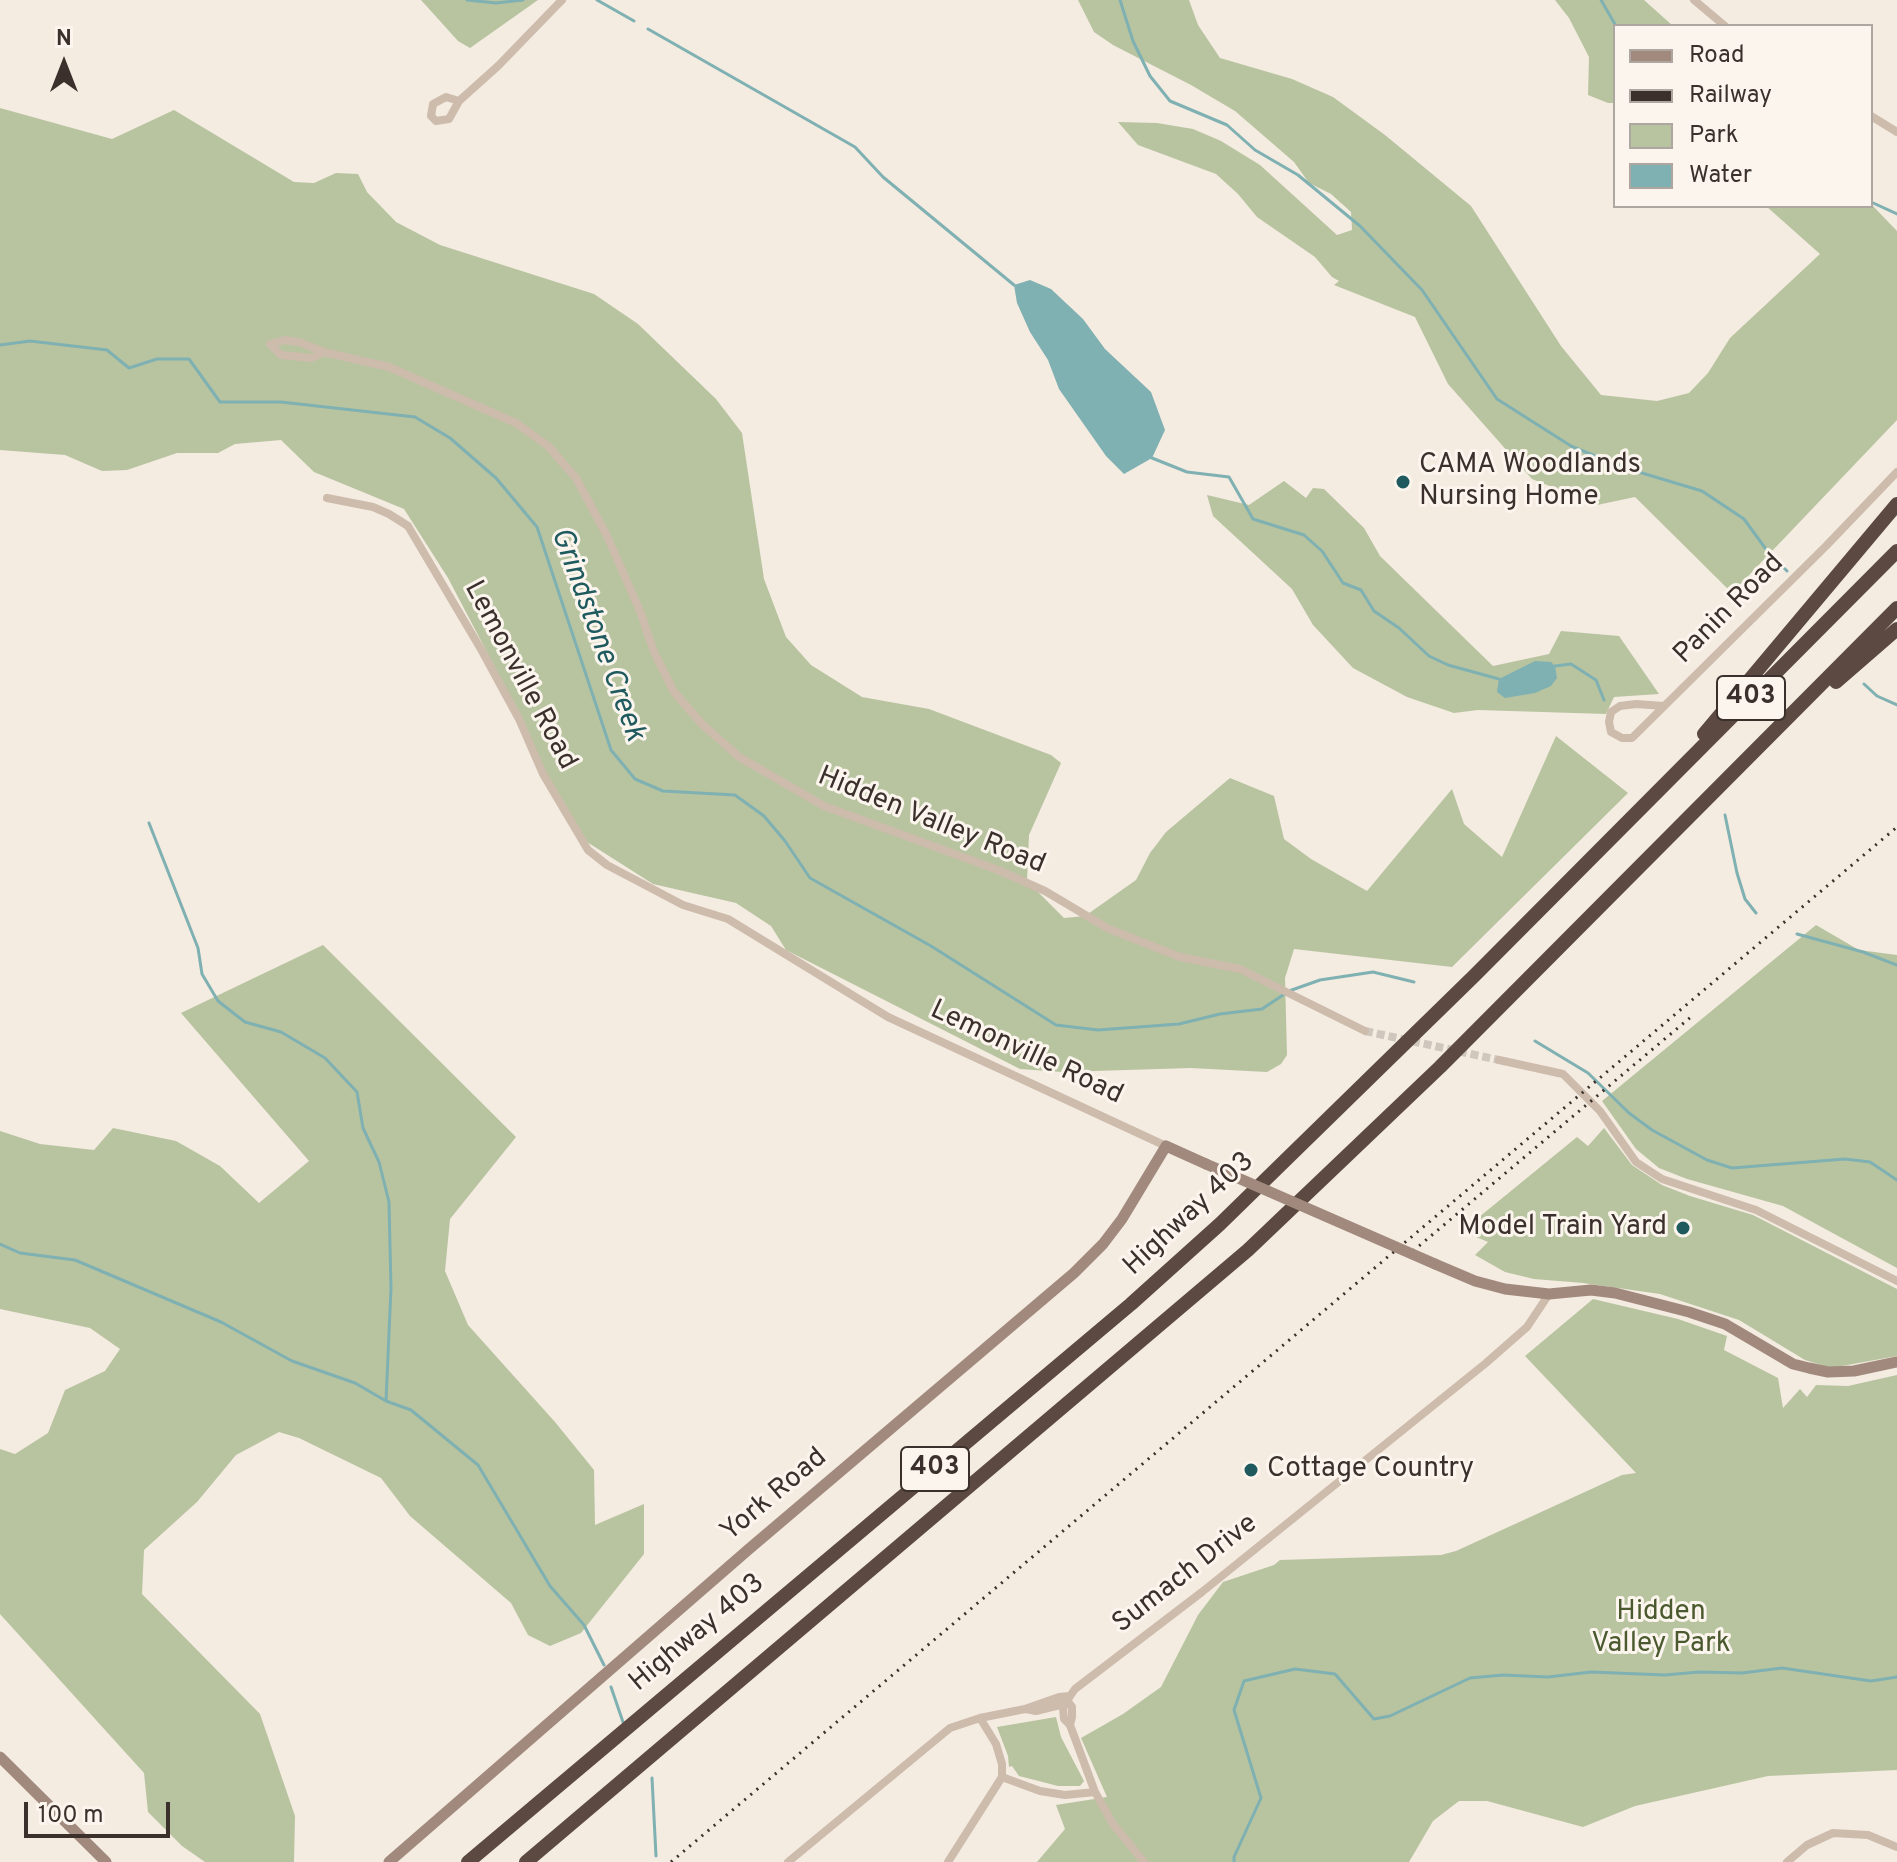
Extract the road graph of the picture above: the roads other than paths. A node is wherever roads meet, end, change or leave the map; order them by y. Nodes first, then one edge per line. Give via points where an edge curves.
1 (562, 0) edge
2 (1694, 0) edge
3 (1723, 24) edge
4 (459, 101) dead end
5 (1873, 117) edge
6 (1897, 132) edge
7 (324, 352) junction
8 (1897, 472) edge
9 (327, 498) dead end
10 (1897, 504) edge
11 (1897, 551) edge
12 (1897, 608) edge
13 (1897, 629) edge
14 (1664, 706) junction
15 (1742, 764) junction
16 (1606, 845) junction
17 (1365, 1031) tunnel mouth
18 (1499, 1060) tunnel mouth
19 (1166, 1146) junction
20 (1897, 1281) edge
21 (1549, 1294) junction
22 (1897, 1362) edge
23 (1069, 1699) junction
24 (980, 1718) junction
25 (0, 1757) edge
26 (1002, 1777) junction
27 (1095, 1792) junction
28 (1897, 1847) edge
29 (106, 1862) edge
30 (389, 1862) edge
31 (468, 1862) edge
32 (526, 1862) edge
33 (788, 1862) edge
34 (948, 1862) edge
35 (1144, 1862) edge
36 (1787, 1862) edge

1 - 4 street
2 - 3 street
5 - 6 street
7 - 7 street, Hidden Valley Road via 299,342 270,344 281,355 312,358
7 - 17 street, Hidden Valley Road via 389,367 516,423 548,446 576,478 607,536 674,692 739,757 824,806 998,870 1109,929 1180,957 1240,969
8 - 14 street, Panin Road
9 - 19 street, Lemonville Road via 373,507 408,526 482,651 543,774 588,850 607,865 683,905 728,919 888,1017
10 - 16 highway
11 - 16 highway, Highway 403 / 403
12 - 15 highway, 403
13 - 15 highway
14 - 14 street, Panin Road via 1620,706 1611,712 1611,732 1632,738
15 - 32 highway, 403 via 1440,1067 1248,1250
16 - 31 highway, Highway 403 / 403 via 1308,1140 1131,1304
18 - 20 street via 1563,1074 1600,1111 1636,1162 1662,1179 1756,1210
19 - 21 street, Lemonville Road, bridge via 1475,1281
19 - 30 street, York Road via 1122,1219 1074,1273
21 - 22 street, Lemonville Road via 1615,1293 1689,1312 1725,1324 1793,1364 1828,1372
21 - 23 street, Sumach Drive via 1527,1327 1486,1363 1075,1689
23 - 24 street via 1036,1711
23 - 27 street via 1064,1719
24 - 26 street via 996,1744
24 - 33 street via 950,1728 924,1747
25 - 29 street
26 - 27 street via 1040,1791
26 - 34 street
27 - 35 street
28 - 36 street via 1868,1835 1833,1833

